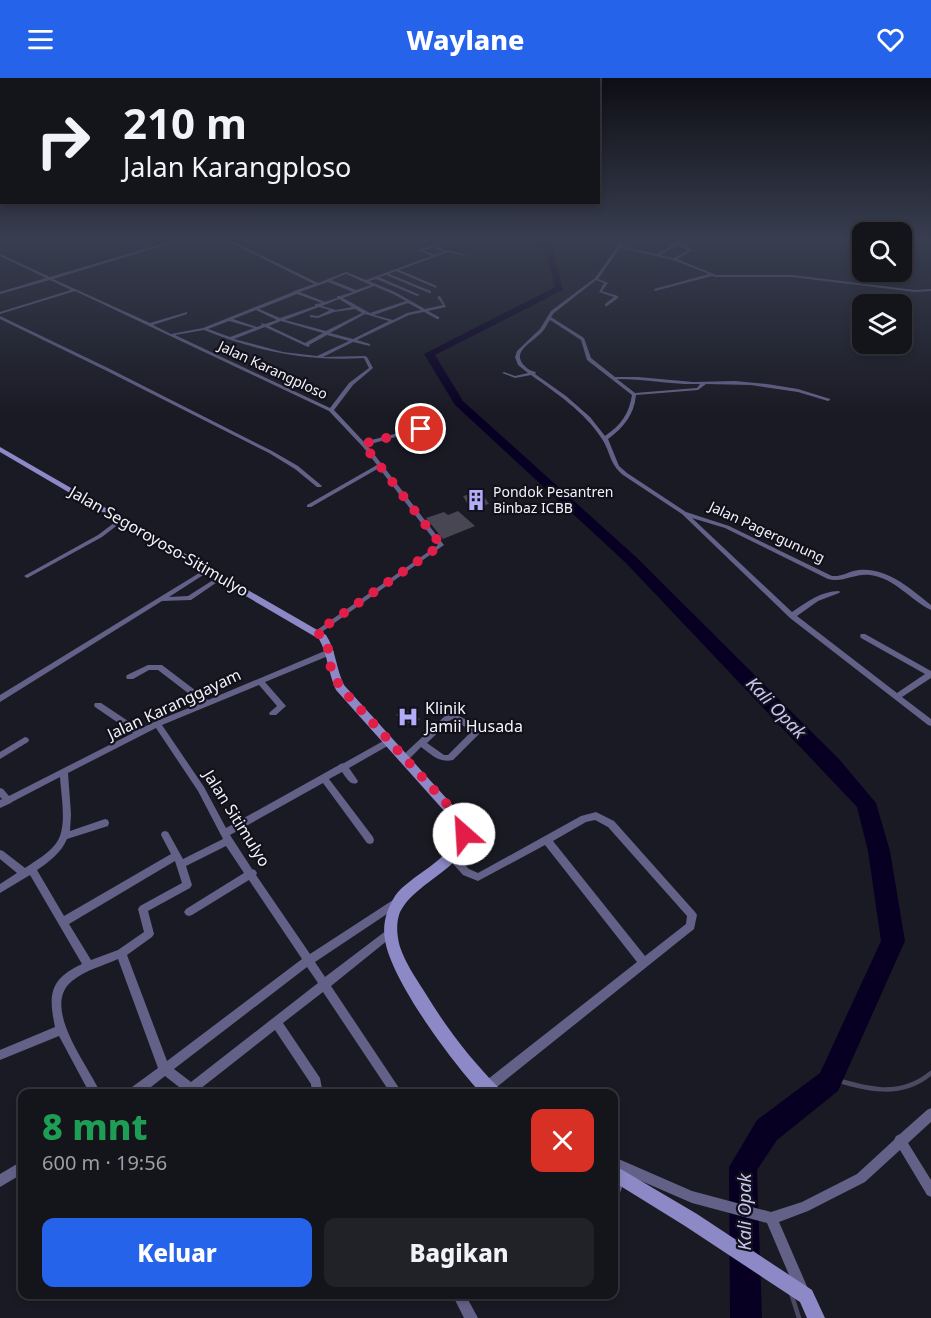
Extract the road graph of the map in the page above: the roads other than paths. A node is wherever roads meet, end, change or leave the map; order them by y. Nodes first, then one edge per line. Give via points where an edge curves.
1 (51, 298) edge
2 (92, 298) edge
3 (280, 298) edge
4 (311, 298) edge
5 (335, 298) edge
6 (340, 298) edge
7 (401, 298) edge
8 (440, 298) edge
9 (571, 298) edge
10 (615, 298) edge
11 (323, 302) junction
12 (407, 302) junction
13 (316, 305) junction
14 (606, 305) dead end
15 (357, 307) junction
16 (255, 308) junction
17 (421, 309) junction
18 (334, 310) junction
19 (186, 313) dead end
20 (368, 314) junction
21 (0, 315) edge
22 (311, 316) dead end
23 (438, 318) dead end
24 (549, 318) junction
25 (228, 319) junction
26 (278, 319) junction
27 (392, 321) junction
28 (262, 324) junction
29 (149, 325) junction
30 (255, 327) junction
31 (204, 329) junction
32 (327, 333) junction
33 (171, 335) junction
34 (229, 339) junction
35 (351, 340) junction
36 (306, 345) junction
37 (368, 345) dead end
38 (294, 354) junction
39 (318, 357) junction
40 (504, 373) dead end
41 (534, 373) junction
42 (616, 378) junction
43 (705, 383) junction
44 (634, 394) junction
45 (828, 400) dead end
46 (331, 410) junction
47 (421, 429) dead end
48 (605, 439) junction
49 (363, 444) junction
50 (0, 449) edge
51 (380, 465) junction
52 (319, 486) dead end
53 (309, 506) dead end
54 (684, 513) junction
55 (122, 519) junction
56 (209, 569) junction
57 (27, 576) dead end
58 (223, 576) junction
59 (837, 592) dead end
60 (161, 599) junction
61 (931, 608) edge
62 (792, 616) junction
63 (317, 632) junction
64 (863, 636) dead end
65 (330, 652) junction
66 (931, 674) edge
67 (130, 677) dead end
68 (260, 681) junction
69 (899, 695) junction
70 (0, 699) edge
71 (207, 703) junction
72 (98, 705) dead end
73 (273, 713) dead end
74 (931, 723) edge
75 (157, 724) junction
76 (139, 733) junction
77 (25, 740) dead end
78 (388, 742) junction
79 (421, 743) junction
80 (0, 756) edge
81 (405, 758) junction
82 (343, 766) junction
83 (64, 773) junction
84 (324, 778) junction
85 (354, 781) dead end
86 (0, 791) edge
87 (4, 803) edge
88 (105, 823) dead end
89 (165, 835) dead end
90 (65, 836) junction
91 (226, 838) junction
92 (370, 840) dead end
93 (547, 840) junction
94 (0, 854) edge
95 (451, 857) junction
96 (179, 860) junction
97 (28, 872) junction
98 (252, 873) junction
99 (0, 889) edge
100 (398, 902) junction
101 (189, 912) dead end
102 (63, 922) junction
103 (390, 933) junction
104 (121, 953) junction
105 (309, 960) junction
106 (644, 963) junction
107 (89, 966) junction
108 (325, 984) junction
109 (277, 1024) junction
110 (61, 1030) junction
111 (0, 1054) edge
112 (172, 1075) junction
113 (93, 1089) edge
114 (143, 1089) edge
115 (191, 1089) edge
116 (196, 1089) edge
117 (317, 1089) edge
118 (395, 1089) edge
119 (484, 1089) edge
120 (487, 1089) edge
121 (931, 1114) edge
122 (900, 1140) junction
123 (18, 1170) edge
124 (618, 1172) edge
125 (618, 1172) edge
126 (0, 1181) edge
127 (931, 1191) edge
128 (771, 1218) junction
129 (806, 1296) junction
130 (461, 1299) edge
131 (471, 1318) edge
132 (816, 1318) edge

1 - 21 street
2 - 29 street, Jalan Karangploso
3 - 16 street, Jalan Karangploso
4 - 11 street
5 - 11 street
6 - 15 street
7 - 12 street
8 - 17 street via 445,306
9 - 24 street, Jalan Pagergunung
10 - 14 street
11 - 13 street
12 - 17 street
12 - 20 street
13 - 18 street
13 - 26 street
15 - 18 street
15 - 20 street
16 - 25 street, Jalan Karangploso
16 - 26 street
17 - 23 street
17 - 27 street
18 - 22 street
19 - 29 street
20 - 27 street
20 - 32 street
21 - 52 street via 164,396 292,465
24 - 41 street, Jalan Pagergunung via 517,357 520,365
24 - 42 street via 583,339 589,359
25 - 30 street
25 - 31 street, Jalan Karangploso
26 - 28 street
26 - 32 street
27 - 35 street
28 - 30 street
28 - 36 street
29 - 33 street, Jalan Karangploso
30 - 34 street
31 - 33 street, Jalan Karangploso
31 - 34 street
32 - 35 street
32 - 36 street
33 - 46 street, Jalan Karangploso
34 - 38 street
35 - 37 street
35 - 39 street
36 - 38 street
38 - 39 street
39 - 46 street via 365,357 371,368 351,384
40 - 41 street via 514,377
41 - 48 street, Jalan Pagergunung via 588,418
42 - 43 street
42 - 44 street
43 - 44 street via 698,389
43 - 45 street via 730,381
44 - 48 street via 632,412 626,422
46 - 49 street, Jalan Karangploso
47 - 49 street
48 - 54 street, Jalan Pagergunung via 621,471
49 - 51 street, Jalan Karangploso
50 - 55 main road, Jalan Segoroyoso-Sitimulyo
51 - 53 street
51 - 63 street, Jalan Karangploso via 441,545
54 - 61 street, Jalan Pagergunung via 727,527 830,578 842,579 862,572 888,578
54 - 62 street
55 - 56 main road, Jalan Segoroyoso-Sitimulyo
55 - 57 street via 100,536
56 - 58 main road, Jalan Segoroyoso-Sitimulyo
56 - 60 street
58 - 60 street via 189,598
58 - 63 main road, Jalan Segoroyoso-Sitimulyo
59 - 62 street via 816,599
60 - 70 street
62 - 69 street
63 - 65 main road
64 - 66 street
65 - 68 street, Jalan Karanggayam
65 - 78 main road via 331,669 340,687
66 - 69 street
67 - 71 street via 148,668 165,669
68 - 71 street, Jalan Karanggayam
68 - 73 street via 282,706
69 - 74 street
71 - 75 street, Jalan Karanggayam
72 - 76 street
75 - 76 street, Jalan Karanggayam
75 - 91 street, Jalan Sitimulyo via 201,789
76 - 83 street, Jalan Karanggayam
77 - 80 street
78 - 81 main road
78 - 82 street
79 - 79 street via 452,715 476,729 450,758 443,758
79 - 81 street
81 - 95 main road via 460,820 462,842
82 - 84 street
82 - 85 street
83 - 87 street, Jalan Karanggayam
83 - 90 street
84 - 91 street
84 - 92 street
86 - 87 street
88 - 90 street
89 - 96 street
90 - 97 street
91 - 96 street
91 - 98 street, Jalan Sitimulyo
93 - 95 street via 478,878
93 - 106 street
93 - 106 street via 584,819 596,816 607,820 689,908 691,926
94 - 97 street
95 - 100 main road via 406,890
96 - 102 street
96 - 104 street via 188,885 144,909 149,934
97 - 99 street
97 - 102 street
98 - 101 street
98 - 105 street, Jalan Sitimulyo
100 - 103 main road
100 - 105 street
102 - 107 street
103 - 108 street
103 - 119 main road via 404,971
104 - 107 street
104 - 112 street via 121,961
105 - 108 street, Jalan Sitimulyo
105 - 112 street
106 - 120 street
107 - 110 street via 68,979 57,994
108 - 109 street
108 - 118 street, Jalan Sitimulyo
109 - 116 street
109 - 117 street
110 - 111 street
110 - 113 street
112 - 114 street
112 - 115 street
121 - 122 street
122 - 127 street
122 - 128 street via 861,1178 804,1207
123 - 126 street
124 - 128 street
125 - 129 main road
128 - 129 street
129 - 132 main road
130 - 131 street

